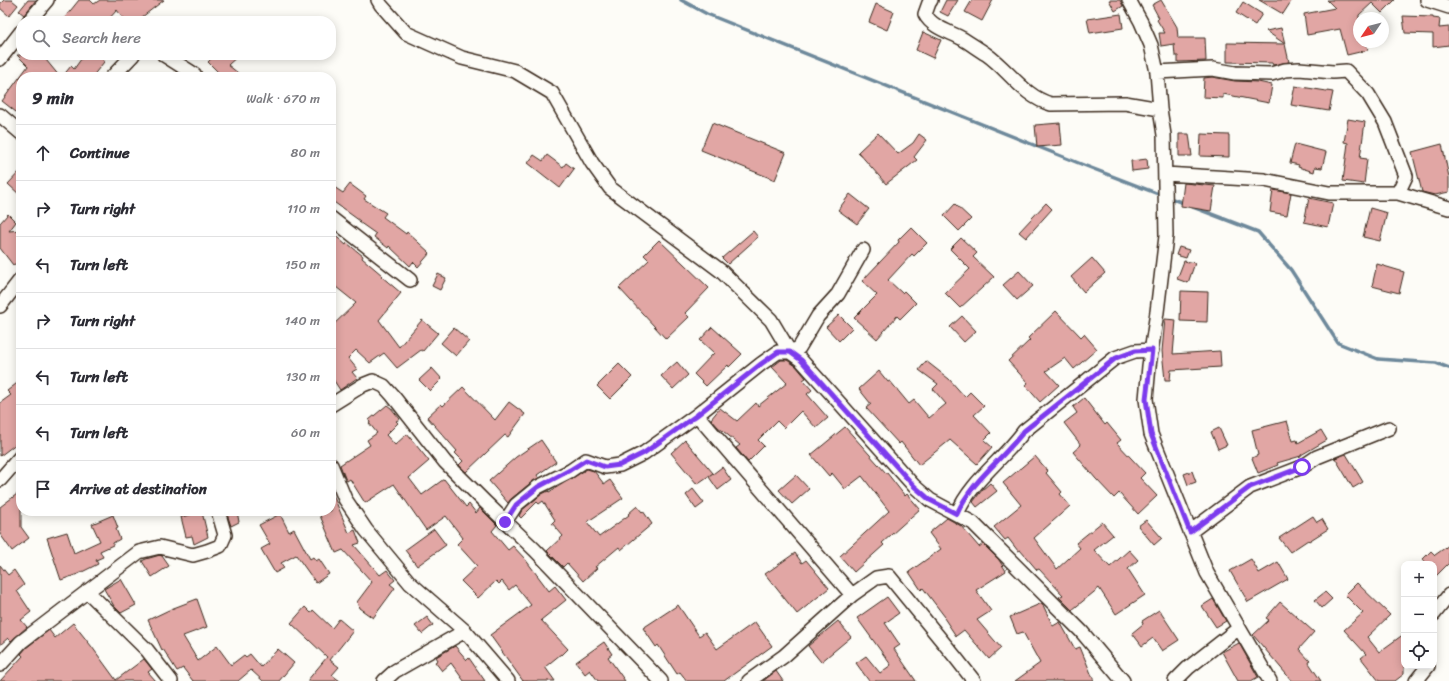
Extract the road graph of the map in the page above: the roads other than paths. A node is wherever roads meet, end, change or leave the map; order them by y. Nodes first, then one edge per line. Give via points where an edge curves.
1 (47, 0) edge
2 (378, 0) edge
3 (931, 0) edge
4 (1128, 0) edge
5 (1427, 0) edge
6 (1449, 7) edge
7 (33, 16) edge
8 (16, 38) edge
9 (0, 59) edge
10 (128, 60) edge
11 (172, 60) edge
12 (117, 72) edge
13 (191, 72) edge
14 (1157, 72) junction
15 (1160, 110) junction
16 (0, 115) edge
17 (16, 129) edge
18 (1165, 174) junction
19 (1398, 193) junction
20 (1449, 208) edge
21 (336, 222) edge
22 (863, 250) dead end
23 (410, 280) dead end
24 (16, 285) edge
25 (0, 306) edge
26 (1152, 350) junction
27 (790, 352) junction
28 (336, 402) edge
29 (697, 415) junction
30 (1389, 428) dead end
31 (16, 462) edge
32 (336, 478) edge
33 (0, 480) edge
34 (957, 514) junction
35 (219, 516) edge
36 (505, 522) junction
37 (1190, 532) junction
38 (87, 591) junction
39 (852, 595) junction
40 (1449, 595) edge
41 (1437, 610) edge
42 (1239, 628) junction
43 (465, 632) junction
44 (0, 665) edge
45 (1426, 669) edge
46 (171, 681) edge
47 (384, 681) edge
48 (508, 681) edge
49 (660, 681) edge
50 (749, 681) edge
51 (974, 681) edge
52 (1123, 681) edge
53 (1175, 681) edge
54 (1270, 681) edge
55 (1416, 681) edge

1 - 7 street
2 - 27 street via 406,33 462,58 515,71 552,93 592,163 610,188 721,271 771,320
3 - 15 street via 926,14 928,20 991,58 1043,102 1125,103
4 - 14 street via 1151,45
5 - 6 street
8 - 9 street
10 - 12 street
11 - 13 street
14 - 15 street
14 - 19 street via 1213,69 1255,74 1299,69 1346,71 1368,94 1385,122 1406,176
15 - 18 street via 1164,135
16 - 17 street
18 - 19 street via 1264,180 1329,193
18 - 26 street via 1166,236
19 - 20 street
21 - 23 street
22 - 27 street via 838,294 818,316 799,348
24 - 25 street
26 - 34 street via 1135,351 1116,358 1024,431 963,500
26 - 37 street via 1146,399 1151,434
27 - 29 street via 778,352
27 - 34 street via 801,360 914,486 930,500
28 - 36 street via 374,381 384,386 445,462
29 - 36 street via 644,453 620,465 605,467 586,460 538,487 516,505
29 - 39 street
30 - 37 street via 1250,487
31 - 33 street
32 - 43 street via 345,499 366,530 410,583
34 - 52 street via 973,523 1081,631
35 - 38 street via 225,535 220,546 193,555 160,547 139,552
36 - 49 street via 541,556
37 - 42 street via 1207,573
38 - 44 street via 21,642
38 - 46 street via 147,650
39 - 50 street via 784,656
39 - 51 street via 876,578 889,576
40 - 41 street
42 - 53 street
42 - 54 street
43 - 47 street via 395,671
43 - 48 street
45 - 55 street

